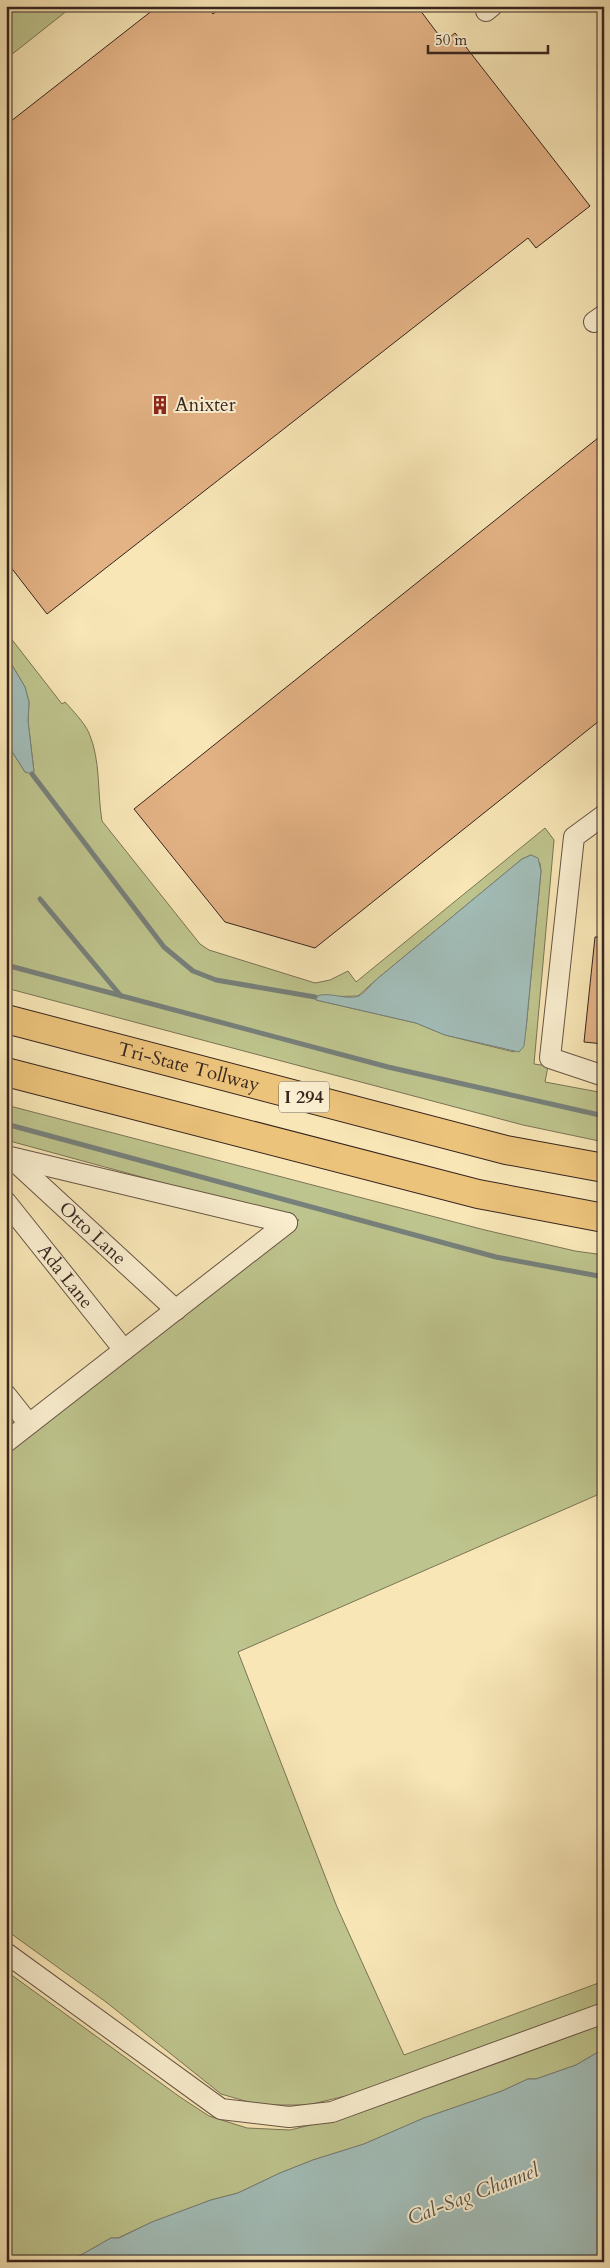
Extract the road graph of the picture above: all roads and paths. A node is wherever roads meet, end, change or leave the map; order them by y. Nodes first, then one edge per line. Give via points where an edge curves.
1 (604, 814) edge
2 (6, 1020) edge
3 (6, 1072) edge
4 (604, 1076) edge
5 (8, 1156) edge
6 (604, 1168) edge
7 (6, 1202) edge
8 (604, 1218) edge
9 (176, 1310) junction
10 (124, 1350) junction
11 (6, 1395) edge
12 (30, 1424) junction
13 (6, 1442) edge
14 (6, 1953) edge
15 (604, 2013) edge

1 - 4 lane via 574,838 550,1058
2 - 6 highway, Tri-State Tollway / I 294 via 506,1150
3 - 8 highway via 478,1194
5 - 9 lane, Otto Lane
5 - 9 lane via 287,1223
7 - 10 lane, Ada Lane
9 - 10 lane
10 - 12 lane
11 - 12 lane
12 - 13 lane
14 - 15 lane via 220,2108 261,2115 289,2117 332,2112

